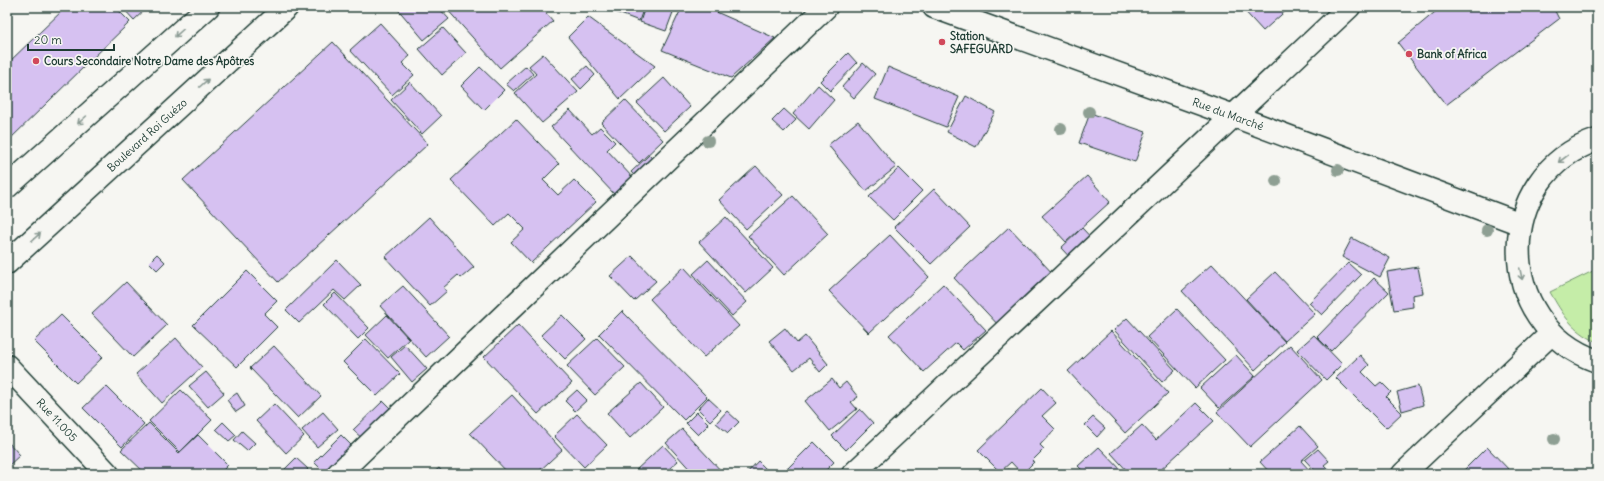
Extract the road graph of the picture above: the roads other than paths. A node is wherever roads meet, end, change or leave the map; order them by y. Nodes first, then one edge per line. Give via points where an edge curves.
1 (208, 7) edge
2 (287, 7) edge
3 (826, 7) edge
4 (934, 7) edge
5 (1349, 7) edge
6 (1234, 116) junction
7 (1597, 140) edge
8 (7, 187) edge
9 (1521, 224) junction
10 (7, 263) edge
11 (1552, 333) junction
12 (1597, 361) edge
13 (7, 366) edge
14 (108, 474) edge
15 (338, 474) edge
16 (853, 474) edge
17 (1403, 474) edge

1 -> 8 street
10 -> 2 street, Boulevard Roi Guézo
3 - 15 street
4 - 6 street, Rue du Marché
5 - 6 street
6 - 9 street, Rue du Marché
6 - 16 street
7 -> 9 street via 1568,155 1547,174 1531,198
9 -> 11 street via 1518,250 1521,276 1530,301
11 - 12 street via 1572,349
11 - 17 street
13 - 14 street, Rue 11.005

